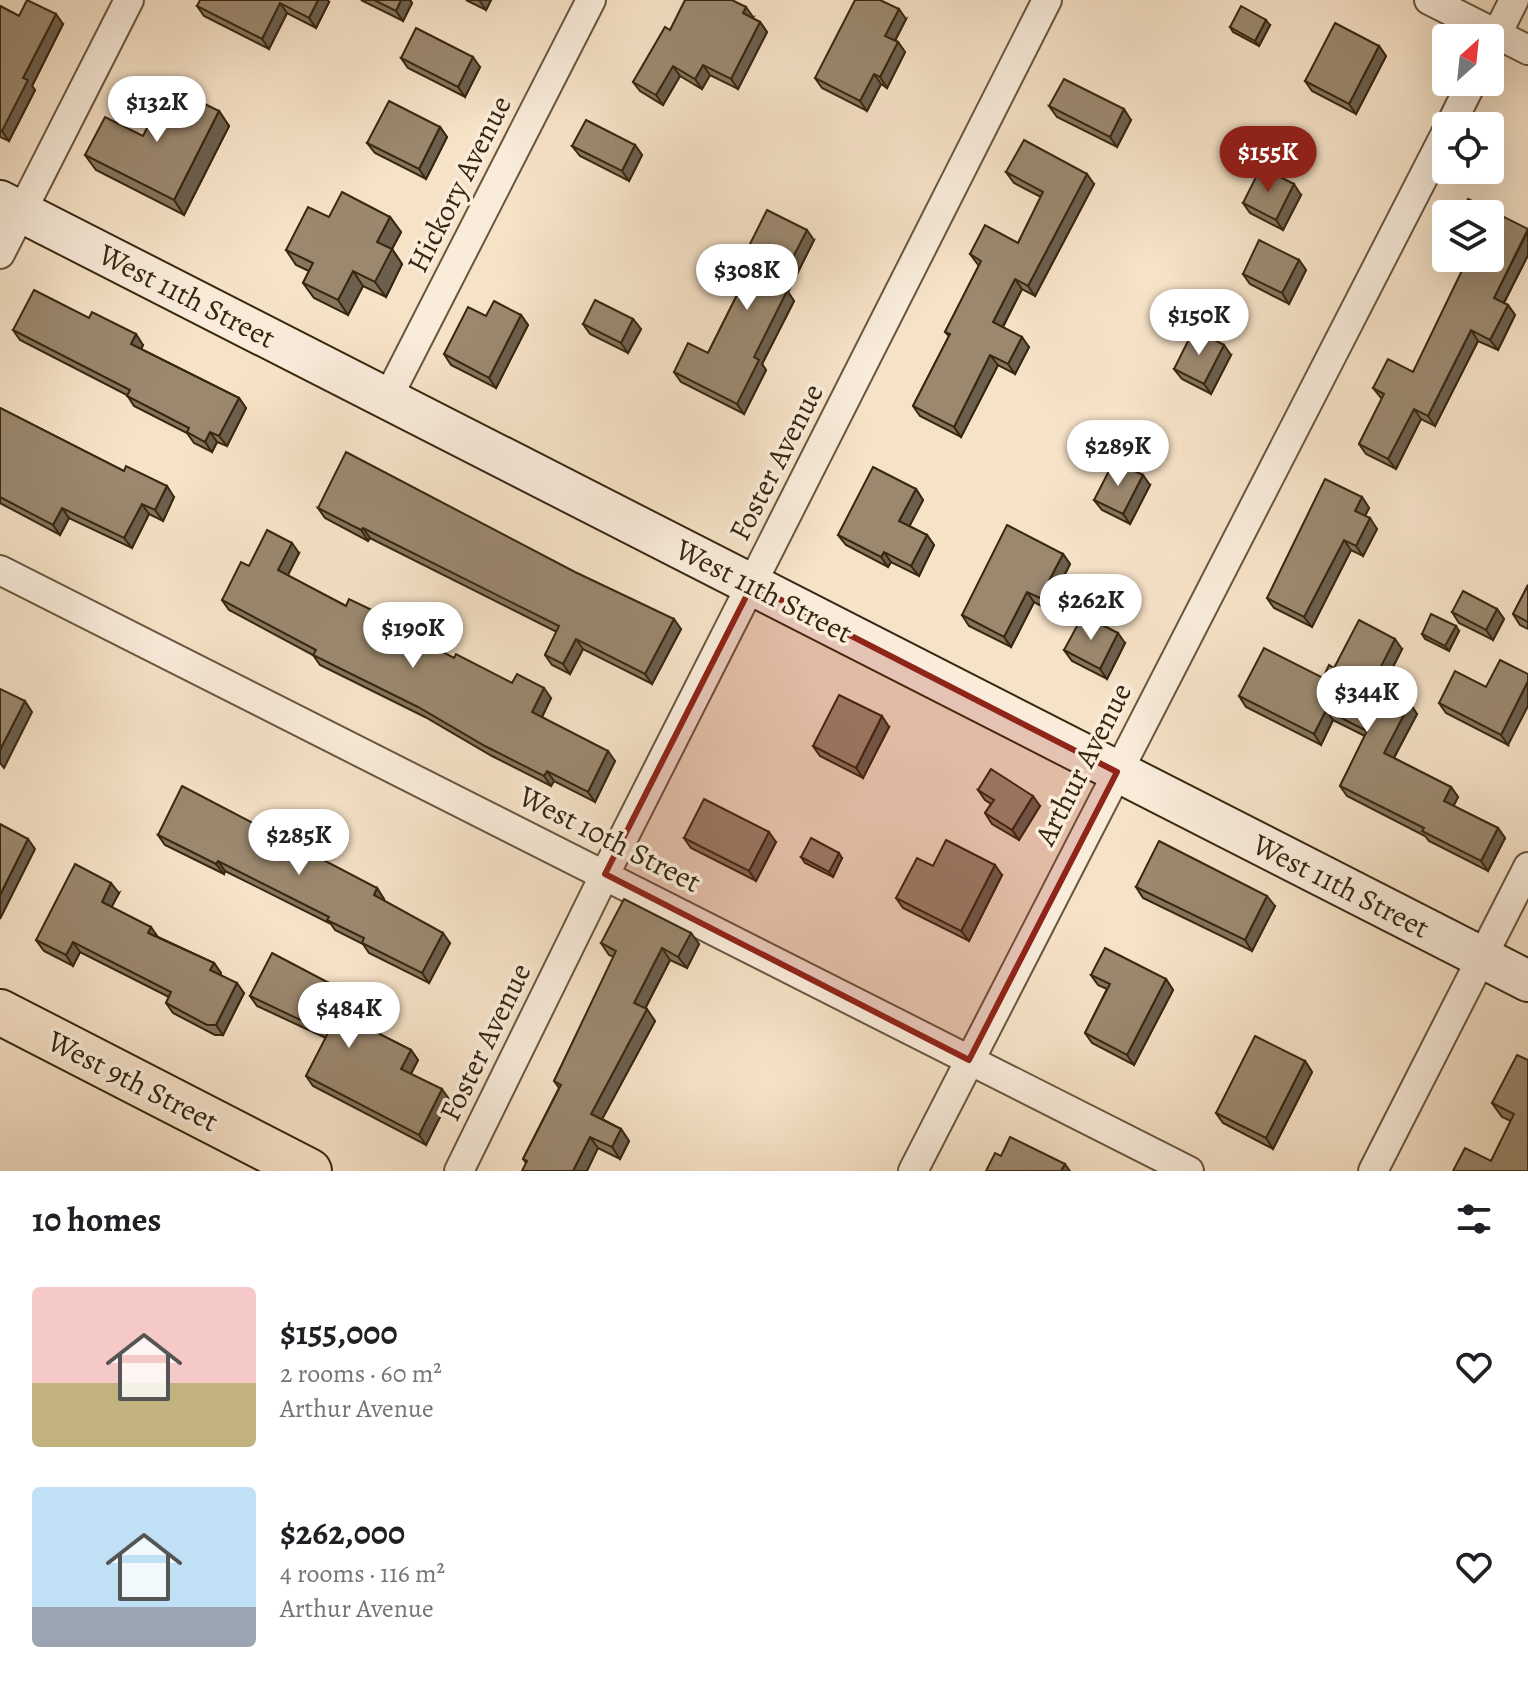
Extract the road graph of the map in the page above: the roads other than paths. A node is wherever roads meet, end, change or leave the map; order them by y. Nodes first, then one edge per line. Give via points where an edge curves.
1 (129, 0) edge
2 (591, 0) edge
3 (1047, 0) edge
4 (1429, 0) edge
5 (1514, 0) edge
6 (1467, 24) edge
7 (1502, 24) edge
8 (1504, 44) edge
9 (1528, 50) edge
10 (1432, 160) edge
11 (10, 206) edge
12 (0, 254) edge
13 (387, 399) junction
14 (0, 570) edge
15 (752, 585) junction
16 (1117, 772) junction
17 (1528, 867) edge
18 (605, 874) junction
19 (1482, 958) junction
20 (1528, 981) edge
21 (0, 1012) edge
22 (969, 1060) junction
23 (309, 1171) edge
24 (459, 1171) edge
25 (913, 1171) edge
26 (1189, 1171) edge
27 (1373, 1171) edge

1 - 11 street
2 - 13 street, Hickory Avenue
3 - 15 street, Foster Avenue
4 - 6 street
5 - 7 street
8 - 9 street
10 - 16 street, Arthur Avenue
11 - 12 street
11 - 13 main road, West 11th Street
13 - 15 main road, West 11th Street
14 - 18 street, West 10th Street
15 - 16 main road, West 11th Street
15 - 18 street, Foster Avenue
16 - 19 main road, West 11th Street
16 - 22 street, Arthur Avenue
17 - 19 street
18 - 22 street, West 10th Street
18 - 24 street, Foster Avenue
19 - 20 main road, West 11th Street
19 - 27 street
21 - 23 main road, West 9th Street
22 - 25 street, Arthur Avenue
22 - 26 street, West 10th Street

